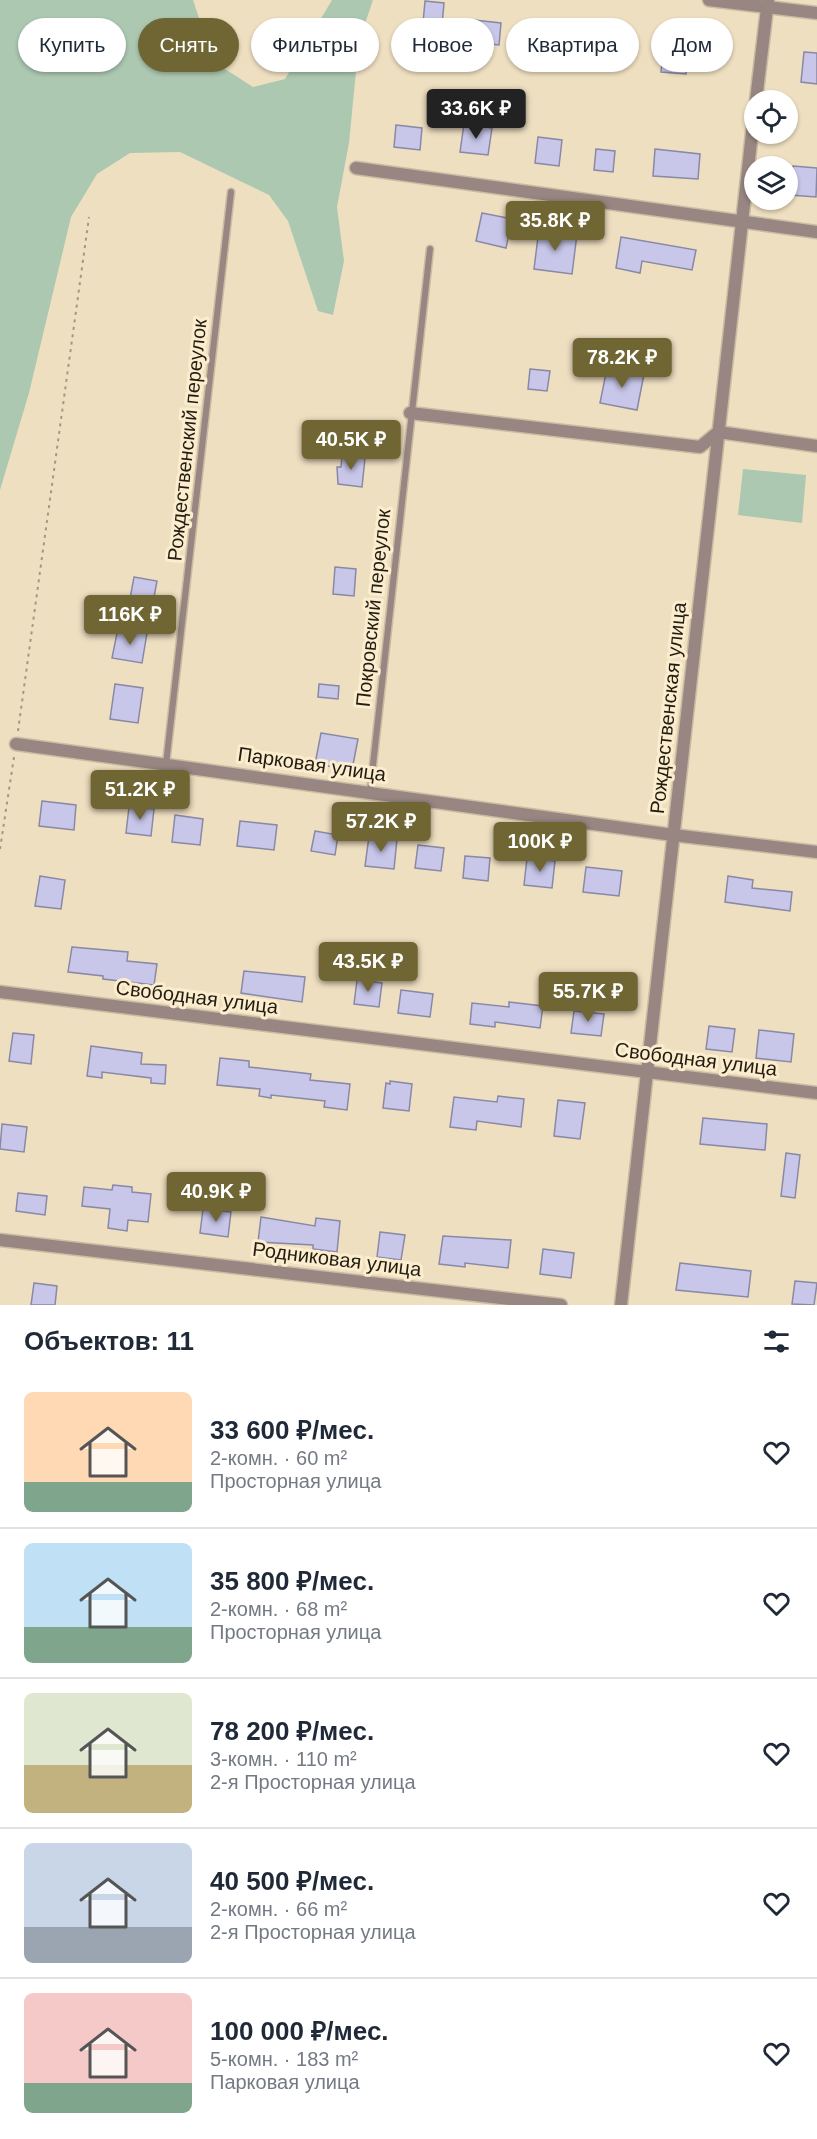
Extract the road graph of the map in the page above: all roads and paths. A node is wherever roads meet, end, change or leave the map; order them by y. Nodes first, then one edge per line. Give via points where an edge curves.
1 (709, 0) edge
2 (768, 4) edge
3 (817, 13) edge
4 (757, 90) edge
5 (751, 144) edge
6 (356, 168) dead end
7 (231, 192) dead end
8 (89, 217) dead end
9 (742, 223) junction
10 (817, 232) edge
11 (430, 249) dead end
12 (410, 413) junction
13 (718, 432) junction
14 (817, 446) edge
15 (16, 744) junction
16 (166, 764) junction
17 (370, 792) junction
18 (674, 835) junction
19 (0, 849) edge
20 (817, 852) edge
21 (0, 992) edge
22 (647, 1074) junction
23 (817, 1093) edge
24 (0, 1240) edge
25 (561, 1305) edge
26 (621, 1305) edge

1 - 2 street
2 - 3 street
2 - 4 street
5 - 9 street, Рождественская улица
6 - 9 street
7 - 16 lane, Рождественский переулок
8 - 15 path
9 - 10 street
9 - 13 street, Рождественская улица
11 - 12 lane, Покровский переулок
12 - 13 street via 700,447
12 - 17 lane, Покровский переулок
13 - 14 street
13 - 18 street, Рождественская улица
15 - 16 street, Парковая улица
15 - 19 path
16 - 17 street, Парковая улица
17 - 18 street, Парковая улица
18 - 20 street, Парковая улица
18 - 22 street, Рождественская улица
21 - 22 street, Свободная улица
22 - 23 street, Свободная улица
22 - 26 street, Рождественская улица
24 - 25 street, Родниковая улица

